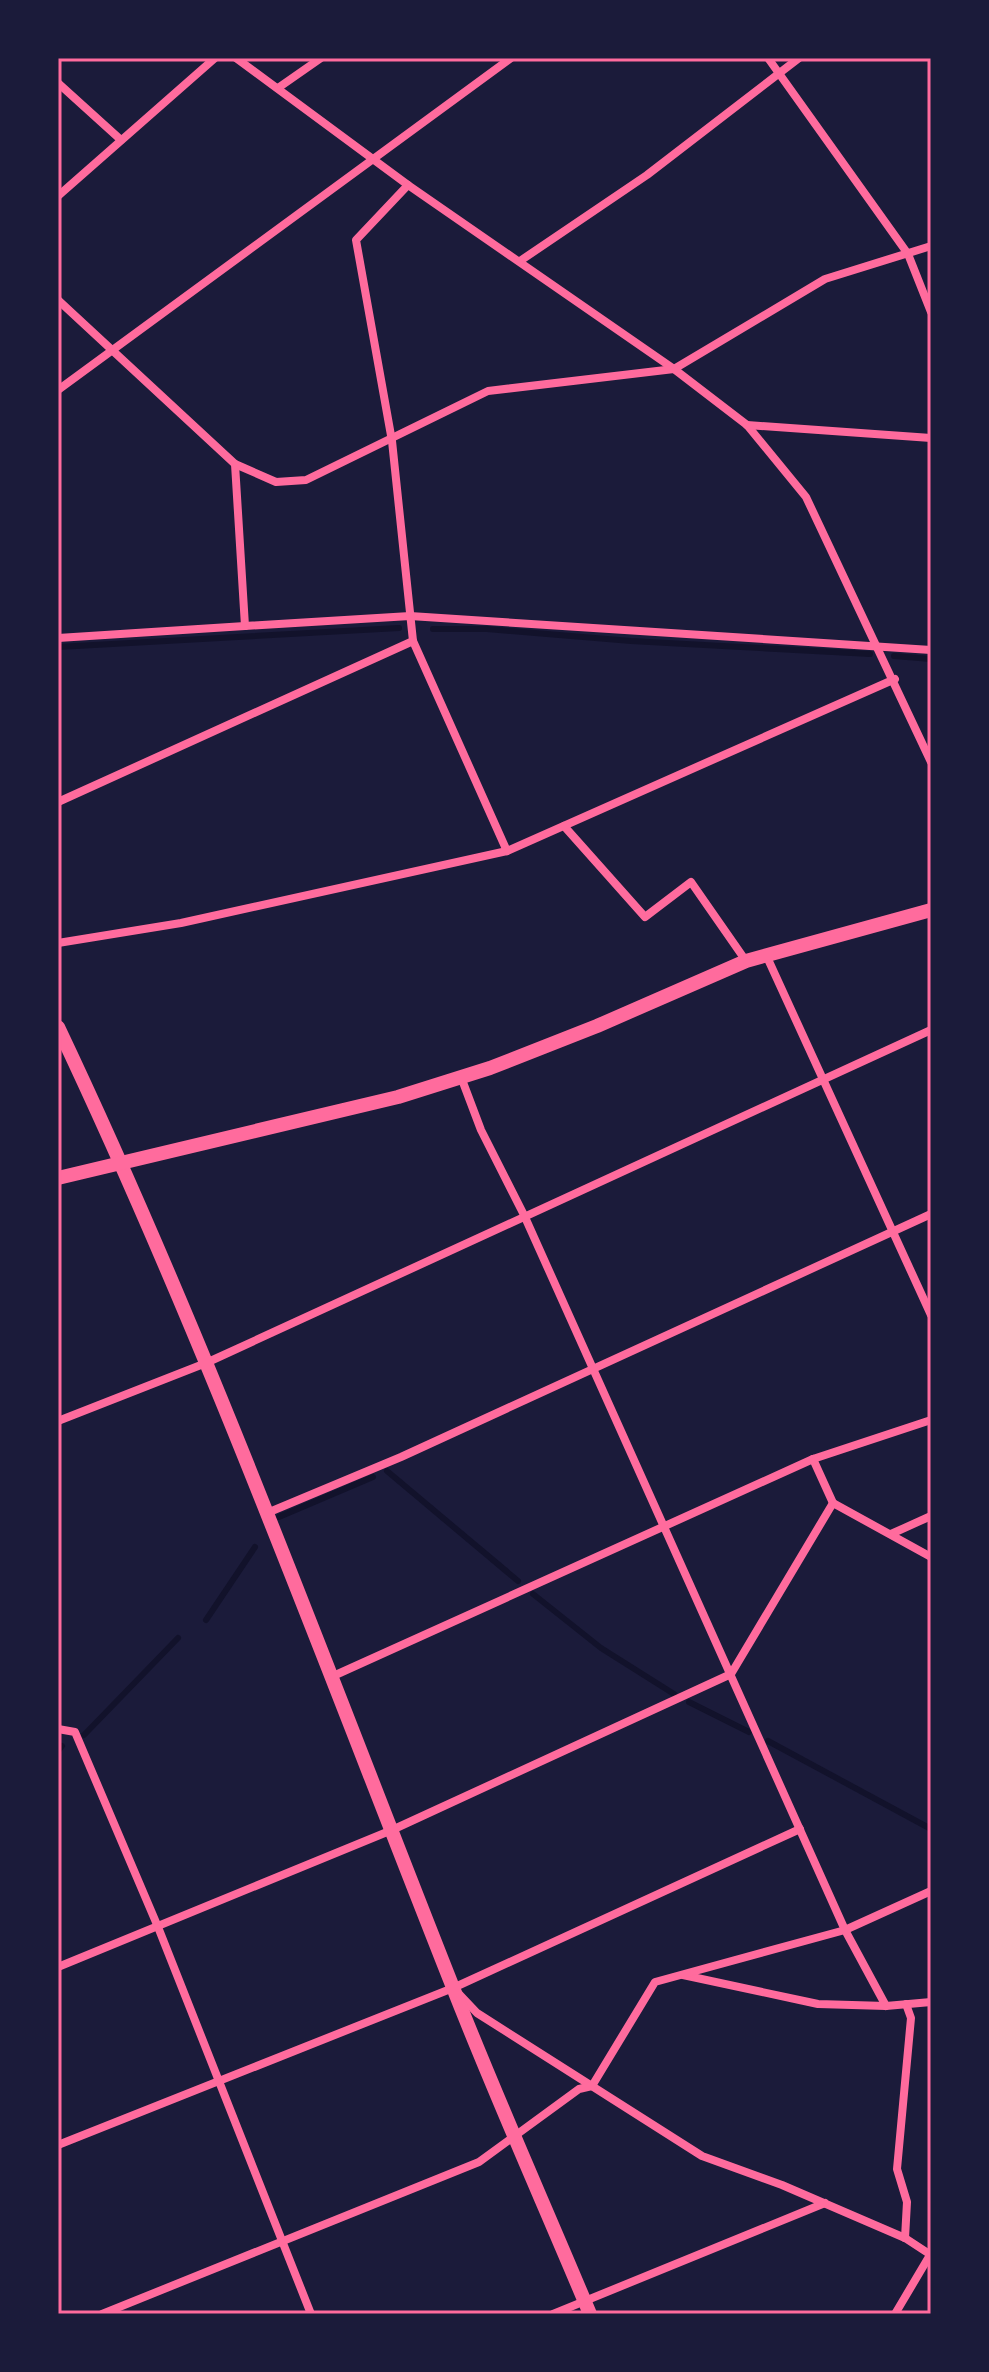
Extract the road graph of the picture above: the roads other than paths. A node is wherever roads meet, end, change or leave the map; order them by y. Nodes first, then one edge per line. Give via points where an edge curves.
1 (215, 58) edge
2 (236, 58) edge
3 (321, 58) edge
4 (511, 58) edge
5 (768, 58) edge
6 (799, 58) edge
7 (779, 73) junction
8 (58, 83) edge
9 (278, 88) junction
10 (121, 140) junction
11 (374, 157) junction
12 (408, 185) junction
13 (58, 196) edge
14 (931, 246) edge
15 (908, 254) junction
16 (520, 261) junction
17 (58, 300) edge
18 (931, 312) edge
19 (113, 350) junction
20 (674, 369) junction
21 (58, 390) edge
22 (747, 425) junction
23 (931, 438) edge
24 (392, 441) junction
25 (235, 464) junction
26 (410, 616) junction
27 (245, 626) junction
28 (58, 638) edge
29 (413, 641) junction
30 (878, 648) junction
31 (931, 650) edge
32 (895, 679) junction
33 (931, 762) edge
34 (58, 802) edge
35 (564, 826) junction
36 (507, 851) junction
37 (931, 910) edge
38 (58, 943) edge
39 (767, 957) junction
40 (746, 961) junction
41 (58, 1027) edge
42 (931, 1030) edge
43 (461, 1077) junction
44 (823, 1081) junction
45 (122, 1162) junction
46 (58, 1178) edge
47 (931, 1214) edge
48 (524, 1215) junction
49 (893, 1231) junction
50 (931, 1315) edge
51 (206, 1363) junction
52 (593, 1368) junction
53 (931, 1420) edge
54 (58, 1421) edge
55 (813, 1459) junction
56 (833, 1503) junction
57 (267, 1513) junction
58 (931, 1516) edge
59 (665, 1526) junction
60 (891, 1534) junction
61 (931, 1557) edge
62 (731, 1674) junction
63 (331, 1677) junction
64 (58, 1729) edge
65 (800, 1829) junction
66 (392, 1830) junction
67 (931, 1891) edge
68 (158, 1927) junction
69 (845, 1930) junction
70 (58, 1967) edge
71 (682, 1975) junction
72 (453, 1988) junction
73 (931, 2002) edge
74 (906, 2004) junction
75 (886, 2006) junction
76 (218, 2082) junction
77 (592, 2086) junction
78 (516, 2138) junction
79 (58, 2145) edge
80 (825, 2203) junction
81 (905, 2238) junction
82 (283, 2241) junction
83 (930, 2255) edge
84 (587, 2308) edge
85 (102, 2314) edge
86 (311, 2314) edge
87 (553, 2314) edge
88 (895, 2314) edge

1 - 10 street
2 - 9 street
3 - 9 street
4 - 11 street
5 - 7 street
6 - 7 street
7 - 15 street
7 - 16 street via 647,175
8 - 10 street
9 - 11 street
10 - 13 street
11 - 12 street
11 - 19 street
12 - 16 street
12 - 24 street via 356,240
14 - 15 street
15 - 18 street
15 - 20 street via 825,279
16 - 20 street
17 - 19 street
19 - 21 street
19 - 25 street
20 - 22 street
20 - 24 street via 488,391
22 - 23 street
22 - 30 street via 806,497
24 - 25 street via 306,480 276,482
24 - 26 street
25 - 27 street
26 - 27 street
26 - 29 street
26 - 30 street
27 - 28 street
29 - 34 street
29 - 36 street
30 - 31 street
30 - 32 street
32 - 33 street
32 - 35 street
35 - 36 street
35 - 40 street via 645,917 691,882
36 - 38 street via 240,911
37 - 39 street
39 - 40 street
39 - 44 street
40 - 43 street via 597,1026
41 - 45 street
42 - 44 street
43 - 45 street via 398,1097
43 - 48 street
44 - 48 street
44 - 49 street
45 - 46 street
45 - 51 street
47 - 49 street
48 - 51 street
48 - 52 street
49 - 50 street
49 - 52 street
51 - 54 street
51 - 57 street
52 - 57 street
52 - 59 street
53 - 55 street
55 - 56 street
55 - 59 street
56 - 60 street
56 - 62 street
57 - 63 street
58 - 60 street
59 - 62 street
59 - 63 street
60 - 61 street
62 - 65 street
62 - 66 street
63 - 66 street
64 - 68 street via 75,1732
65 - 69 street
65 - 72 street
66 - 68 street
66 - 72 street
67 - 69 street
68 - 70 street
68 - 76 street
69 - 71 street
69 - 75 street
71 - 75 street via 818,2004
71 - 77 street via 655,1982
72 - 76 street
72 - 77 street via 477,2013
72 - 78 street
73 - 74 street
74 - 75 street
74 - 81 street via 911,2018 897,2169 907,2202
76 - 79 street
76 - 82 street
77 - 78 street via 579,2089
77 - 80 street via 702,2156
78 - 82 street via 479,2162
78 - 84 street
80 - 81 street
80 - 84 street
81 - 83 street
82 - 85 street
82 - 86 street
83 - 88 street
84 - 87 street

